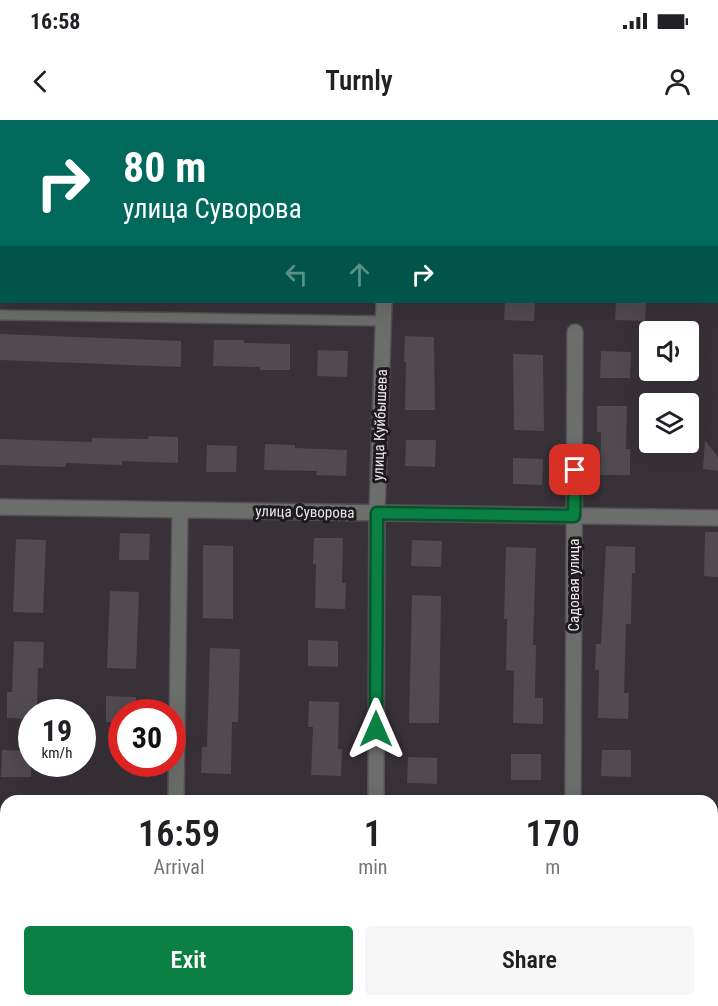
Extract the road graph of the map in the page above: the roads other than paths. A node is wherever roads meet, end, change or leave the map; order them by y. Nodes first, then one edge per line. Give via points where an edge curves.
1 (384, 303) edge
2 (0, 315) edge
3 (384, 321) junction
4 (575, 332) dead end
5 (0, 507) edge
6 (180, 510) junction
7 (377, 513) junction
8 (574, 516) junction
9 (718, 518) edge
10 (176, 795) edge
11 (376, 795) edge
12 (573, 795) edge

1 - 3 street, улица Куйбышева
2 - 3 lane
3 - 7 street, улица Куйбышева
4 - 8 street, Садовая улица
5 - 6 street, улица Суворова
6 - 7 street, улица Суворова
6 - 10 street
7 - 8 street, улица Суворова
7 - 11 street, улица Куйбышева
8 - 9 street, улица Суворова
8 - 12 street, Садовая улица

